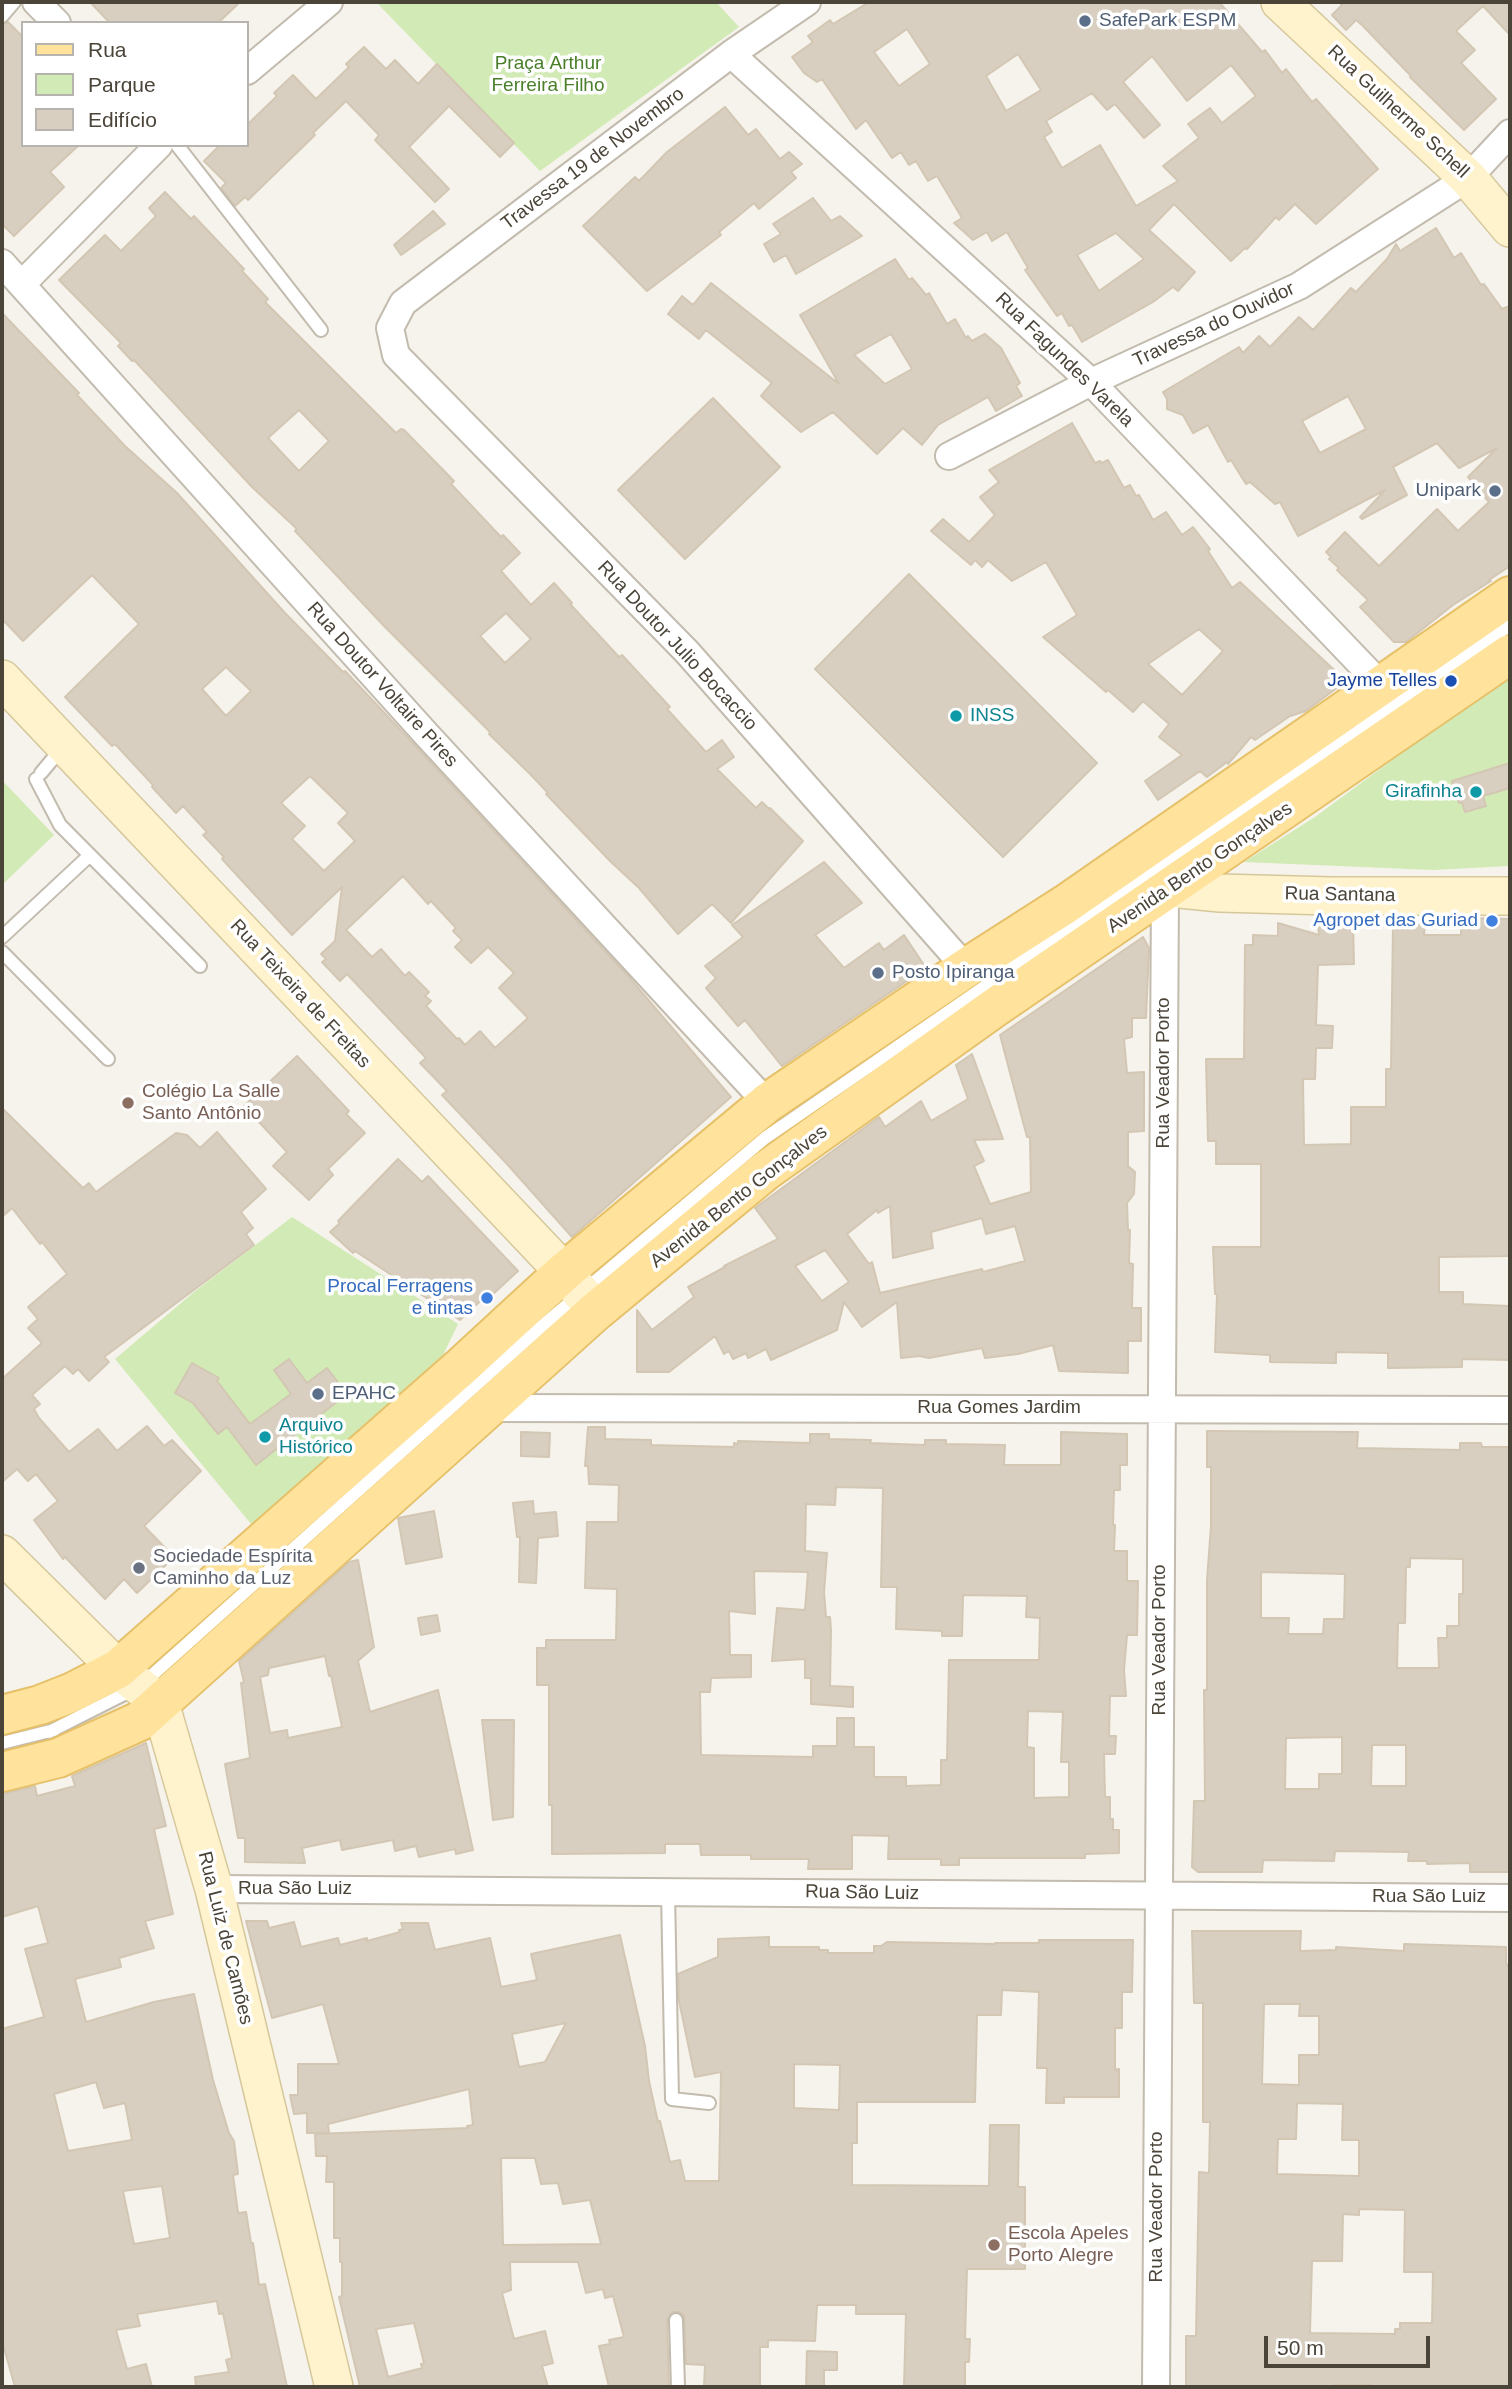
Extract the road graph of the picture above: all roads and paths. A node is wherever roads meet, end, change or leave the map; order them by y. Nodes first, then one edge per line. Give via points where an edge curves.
1 (15, 2) edge
2 (36, 2) edge
3 (329, 2) edge
4 (807, 2) edge
5 (1280, 2) edge
6 (2, 16) edge
7 (55, 21) edge
8 (731, 54) junction
9 (248, 70) edge
10 (1510, 133) edge
11 (157, 147) edge
12 (179, 147) edge
13 (1468, 177) junction
14 (1510, 228) edge
15 (2, 263) edge
16 (22, 284) junction
17 (390, 328) joint
18 (321, 330) dead end
19 (1091, 382) junction
20 (949, 456) dead end
21 (1510, 596) edge
22 (1510, 625) edge
23 (1510, 654) edge
24 (2, 679) edge
25 (1380, 684) junction
26 (64, 745) junction
27 (90, 855) junction
28 (1168, 890) junction
29 (1510, 896) edge
30 (1079, 922) junction
31 (2, 937) edge
32 (2, 952) edge
33 (200, 965) dead end
34 (966, 968) junction
35 (994, 1008) junction
36 (108, 1059) dead end
37 (767, 1103) junction
38 (580, 1292) junction
39 (488, 1408) junction
40 (1162, 1408) junction
41 (1510, 1410) edge
42 (2, 1553) edge
43 (138, 1692) junction
44 (2, 1714) edge
45 (111, 1716) dead end
46 (49, 1732) junction
47 (2, 1743) edge
48 (2, 1772) edge
49 (214, 1889) junction
50 (668, 1891) junction
51 (1159, 1896) junction
52 (1510, 1898) edge
53 (709, 2103) dead end
54 (677, 2320) dead end
55 (334, 2387) edge
56 (678, 2387) edge
57 (1156, 2387) edge

1 - 6 lane
2 - 7 street
3 - 9 street
4 - 8 street, Travessa 19 de Novembro
5 - 13 street, Rua Guilherme Schell
8 - 17 street, Travessa 19 de Novembro via 402,303
8 - 19 street, Rua Fagundes Varela
10 - 13 street, Travessa do Ouvidor
11 - 16 street
12 - 18 lane
13 - 14 street, Rua Guilherme Schell
13 - 19 street, Travessa do Ouvidor via 1299,286
15 - 16 street, Rua Doutor Voltaire Pires
16 - 37 street, Rua Doutor Voltaire Pires via 416,724
17 - 34 street, Rua Doutor Julio Bocaccio via 396,355 687,652
19 - 20 street, Travessa do Ouvidor
19 - 25 street, Rua Fagundes Varela
21 - 25 main road, Avenida Bento Gonçalves
22 - 30 lane
23 - 28 main road, Avenida Bento Gonçalves
24 - 26 street, Rua Teixeira de Freitas
25 - 34 main road, Avenida Bento Gonçalves
26 - 27 lane via 39,776 60,824
26 - 38 street, Rua Teixeira de Freitas
27 - 31 lane
27 - 33 lane
28 - 29 street, Rua Santana
28 - 35 main road, Avenida Bento Gonçalves
28 - 40 street, Rua Veador Porto
30 - 34 lane
30 - 35 lane
30 - 38 lane via 765,1138
32 - 36 lane
34 - 37 main road, Avenida Bento Gonçalves
35 - 38 main road, Avenida Bento Gonçalves via 764,1172
37 - 38 main road, Avenida Bento Gonçalves
38 - 39 main road, Avenida Bento Gonçalves
38 - 43 main road, Avenida Bento Gonçalves via 452,1375
39 - 40 street, Rua Gomes Jardim
39 - 43 main road, Avenida Bento Gonçalves
40 - 41 street, Rua Gomes Jardim
40 - 51 street, Rua Veador Porto
42 - 43 street, Rua Luiz de Camões
43 - 44 main road, Avenida Bento Gonçalves via 74,1692
43 - 46 lane
43 - 46 lane
43 - 48 main road, Avenida Bento Gonçalves via 140,1721 58,1758
43 - 49 street, Rua Luiz de Camões
45 - 46 lane
46 - 47 lane
49 - 50 street, Rua São Luiz
49 - 55 street, Rua Luiz de Camões
50 - 51 street, Rua São Luiz
50 - 53 lane via 672,2099
51 - 52 street, Rua São Luiz
51 - 57 street, Rua Veador Porto
54 - 56 lane

